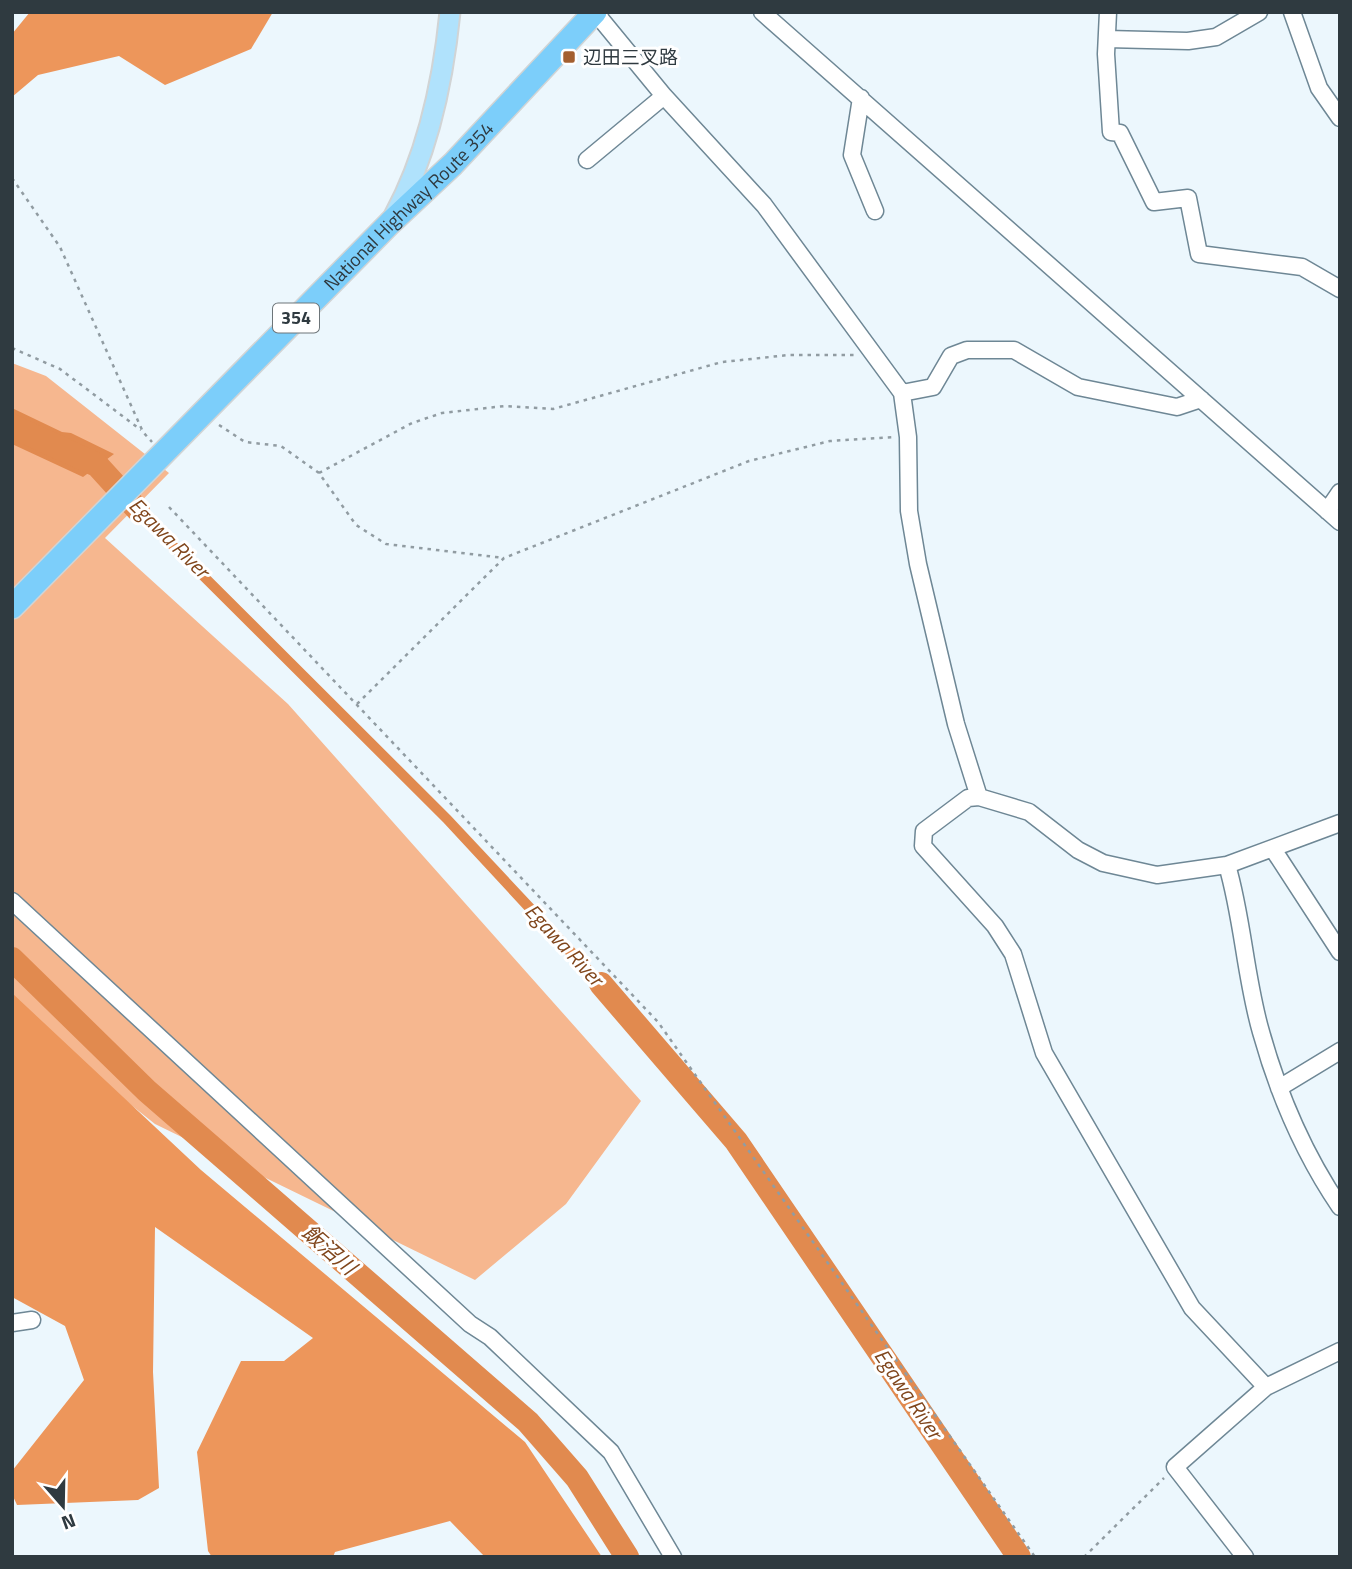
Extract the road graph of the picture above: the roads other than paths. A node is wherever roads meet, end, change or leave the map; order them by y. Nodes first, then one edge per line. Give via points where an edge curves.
1 (450, 12) edge
2 (595, 12) edge
3 (762, 12) edge
4 (1108, 12) edge
5 (1259, 12) edge
6 (1292, 12) edge
7 (1107, 38) junction
8 (664, 96) junction
9 (861, 99) junction
10 (1336, 111) edge
11 (587, 160) dead end
12 (875, 211) dead end
13 (390, 223) junction
14 (1340, 289) edge
15 (902, 393) junction
16 (1201, 400) junction
17 (1340, 492) edge
18 (1327, 511) junction
19 (1340, 522) edge
20 (12, 607) edge
21 (979, 797) junction
22 (1340, 824) edge
23 (1273, 849) junction
24 (1227, 865) junction
25 (12, 901) edge
26 (1340, 952) edge
27 (1340, 1051) edge
28 (1279, 1088) junction
29 (1340, 1207) edge
30 (32, 1320) dead end
31 (12, 1323) edge
32 (1340, 1351) edge
33 (1266, 1387) junction
34 (673, 1557) edge
35 (1245, 1557) edge

1 - 13 main road via 439,88 421,159
2 - 8 street
2 - 13 highway, National Highway Route 354 / 354 via 461,155
3 - 9 street
4 - 7 street
5 - 7 street via 1216,37 1188,41
6 - 10 street via 1319,88
7 - 14 street via 1111,132 1120,133 1154,202 1188,198 1199,254 1302,267
8 - 11 street
8 - 15 street via 764,205
9 - 12 street via 852,155
9 - 16 street
13 - 20 highway, National Highway Route 354 / 354
15 - 16 street via 933,387 951,356 967,350 1014,350 1078,387 1177,407
15 - 21 street via 909,511 918,564 956,724
16 - 18 street
17 - 18 street
18 - 19 street
21 - 24 street via 1029,812 1078,850 1125,870 1157,875
21 - 33 street via 968,798 924,831 923,846 995,926 1013,954 1044,1053 1186,1299
22 - 23 street
23 - 24 street
23 - 26 street
24 - 28 street via 1238,901 1260,1030
25 - 34 street via 575,1416 611,1452
27 - 28 street
28 - 29 street via 1300,1137
30 - 31 street
32 - 33 street
33 - 35 street via 1175,1467

